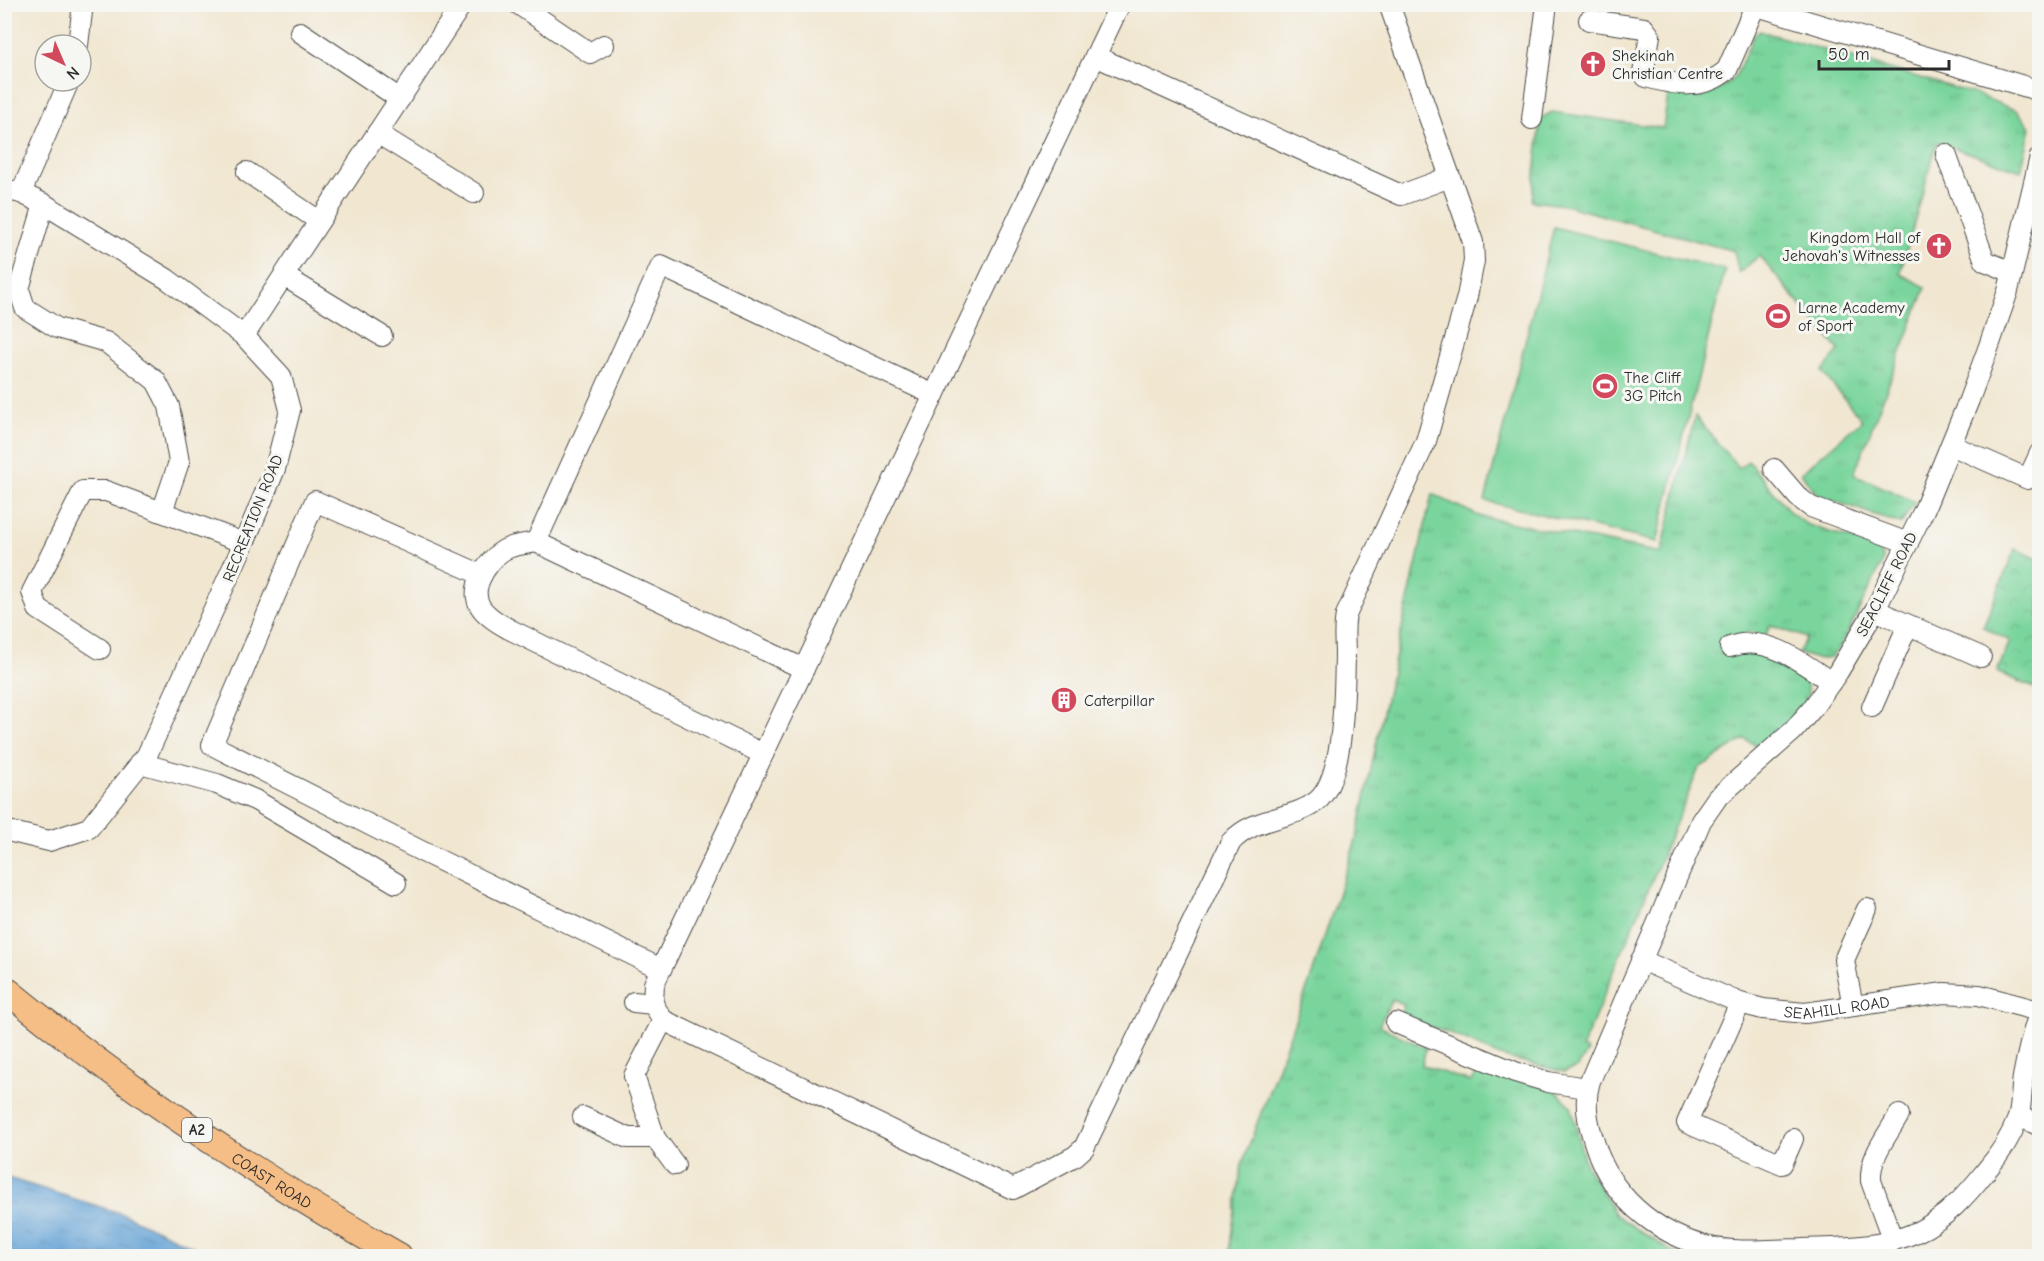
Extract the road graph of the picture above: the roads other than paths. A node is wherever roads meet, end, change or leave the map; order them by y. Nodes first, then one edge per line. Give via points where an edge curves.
1 (83, 4) edge
2 (462, 4) edge
3 (518, 4) edge
4 (1120, 4) edge
5 (1389, 4) edge
6 (1547, 4) edge
7 (1753, 5) edge
8 (1815, 14) edge
9 (1589, 20) dead end
10 (300, 32) dead end
11 (79, 33) edge
12 (604, 45) dead end
13 (1095, 56) junction
14 (2040, 91) edge
15 (63, 93) edge
16 (400, 99) junction
17 (1532, 119) dead end
18 (377, 133) junction
19 (1946, 154) dead end
20 (2040, 158) edge
21 (247, 172) dead end
22 (1450, 177) junction
23 (13, 191) edge
24 (474, 193) dead end
25 (44, 204) junction
26 (319, 221) junction
27 (2012, 272) junction
28 (284, 276) junction
29 (244, 336) junction
30 (382, 336) dead end
31 (934, 395) junction
32 (1951, 445) junction
33 (2040, 453) edge
34 (1774, 469) dead end
35 (162, 512) junction
36 (536, 542) junction
37 (244, 543) junction
38 (1908, 543) junction
39 (482, 575) junction
40 (1875, 610) junction
41 (1908, 625) junction
42 (1730, 647) dead end
43 (100, 649) dead end
44 (1982, 657) dead end
45 (804, 669) junction
46 (1831, 682) junction
47 (1872, 707) dead end
48 (763, 754) junction
49 (140, 763) junction
50 (4, 830) edge
51 (396, 883) dead end
52 (1866, 909) dead end
53 (1641, 960) junction
54 (661, 969) junction
55 (4, 988) edge
56 (1740, 1003) junction
57 (1852, 1006) junction
58 (650, 1009) junction
59 (2039, 1011) edge
60 (1396, 1023) dead end
61 (2034, 1047) edge
62 (1587, 1088) junction
63 (1899, 1115) dead end
64 (2019, 1116) junction
65 (583, 1117) dead end
66 (2040, 1126) edge
67 (656, 1138) junction
68 (1793, 1139) dead end
69 (675, 1165) dead end
70 (1893, 1241) junction
71 (399, 1257) edge

1 - 11 street
2 - 16 street
3 - 12 street via 590,53
4 - 13 street
5 - 22 street
6 - 17 street
7 - 8 street
7 - 9 street via 1727,70 1708,82 1695,84 1670,84 1646,77 1643,73 1650,36 1644,28
8 - 14 street
10 - 16 street
13 - 22 street via 1401,195
13 - 31 street
15 - 23 street
16 - 18 street
18 - 24 street
18 - 26 street
19 - 27 street via 1985,261
20 - 27 street, SEACLIFF ROAD
21 - 26 street
22 - 58 street via 1473,242 1474,261 1426,441 1346,615 1340,745 1333,777 1323,795 1310,806 1242,832 1231,842 1080,1153 1013,1189
23 - 25 street, RECREATION ROAD
25 - 29 street, RECREATION ROAD via 167,279
25 - 35 street via 19,289 25,308 57,328 106,342 156,381 169,406 179,462
26 - 28 street
27 - 32 street, SEACLIFF ROAD
28 - 29 street
28 - 30 street
29 - 37 street, RECREATION ROAD via 281,376 290,410 275,469
31 - 36 street via 661,266
31 - 45 street
32 - 33 street via 2028,479
32 - 38 street, SEACLIFF ROAD
34 - 38 street via 1811,507
35 - 37 street
35 - 43 street via 106,491 82,491 32,592 38,609
36 - 39 street via 505,549
36 - 45 street
37 - 49 street, RECREATION ROAD
38 - 40 street, SEACLIFF ROAD
39 - 48 street via 476,600 496,622
39 - 54 street via 315,501 213,744
40 - 41 street
40 - 46 street, SEACLIFF ROAD
41 - 44 street
41 - 47 street
42 - 46 street via 1749,642 1764,645
45 - 48 street
46 - 53 street, SEACLIFF ROAD via 1792,732 1723,792 1706,812
48 - 54 street
49 - 50 street, RECREATION ROAD via 88,828 50,841
49 - 51 street via 217,784 255,800
52 - 57 street via 1844,960
53 - 56 street, SEAHILL ROAD
53 - 62 street, SEACLIFF ROAD
54 - 58 street
55 - 71 main road, COAST ROAD / A2 via 232,1155
56 - 57 street, SEAHILL ROAD via 1805,1013
56 - 68 street via 1687,1123 1782,1164
57 - 59 street, SEAHILL ROAD via 1944,993 1988,997
58 - 67 street via 634,1076
59 - 61 street
60 - 62 street via 1515,1072
61 - 64 street
62 - 70 street via 1593,1139 1607,1172 1643,1216 1677,1236 1700,1245 1732,1250
63 - 70 street via 1871,1163 1870,1172
64 - 66 street
64 - 70 street via 1997,1156 1962,1199 1933,1223
65 - 67 street via 628,1138
67 - 69 street

